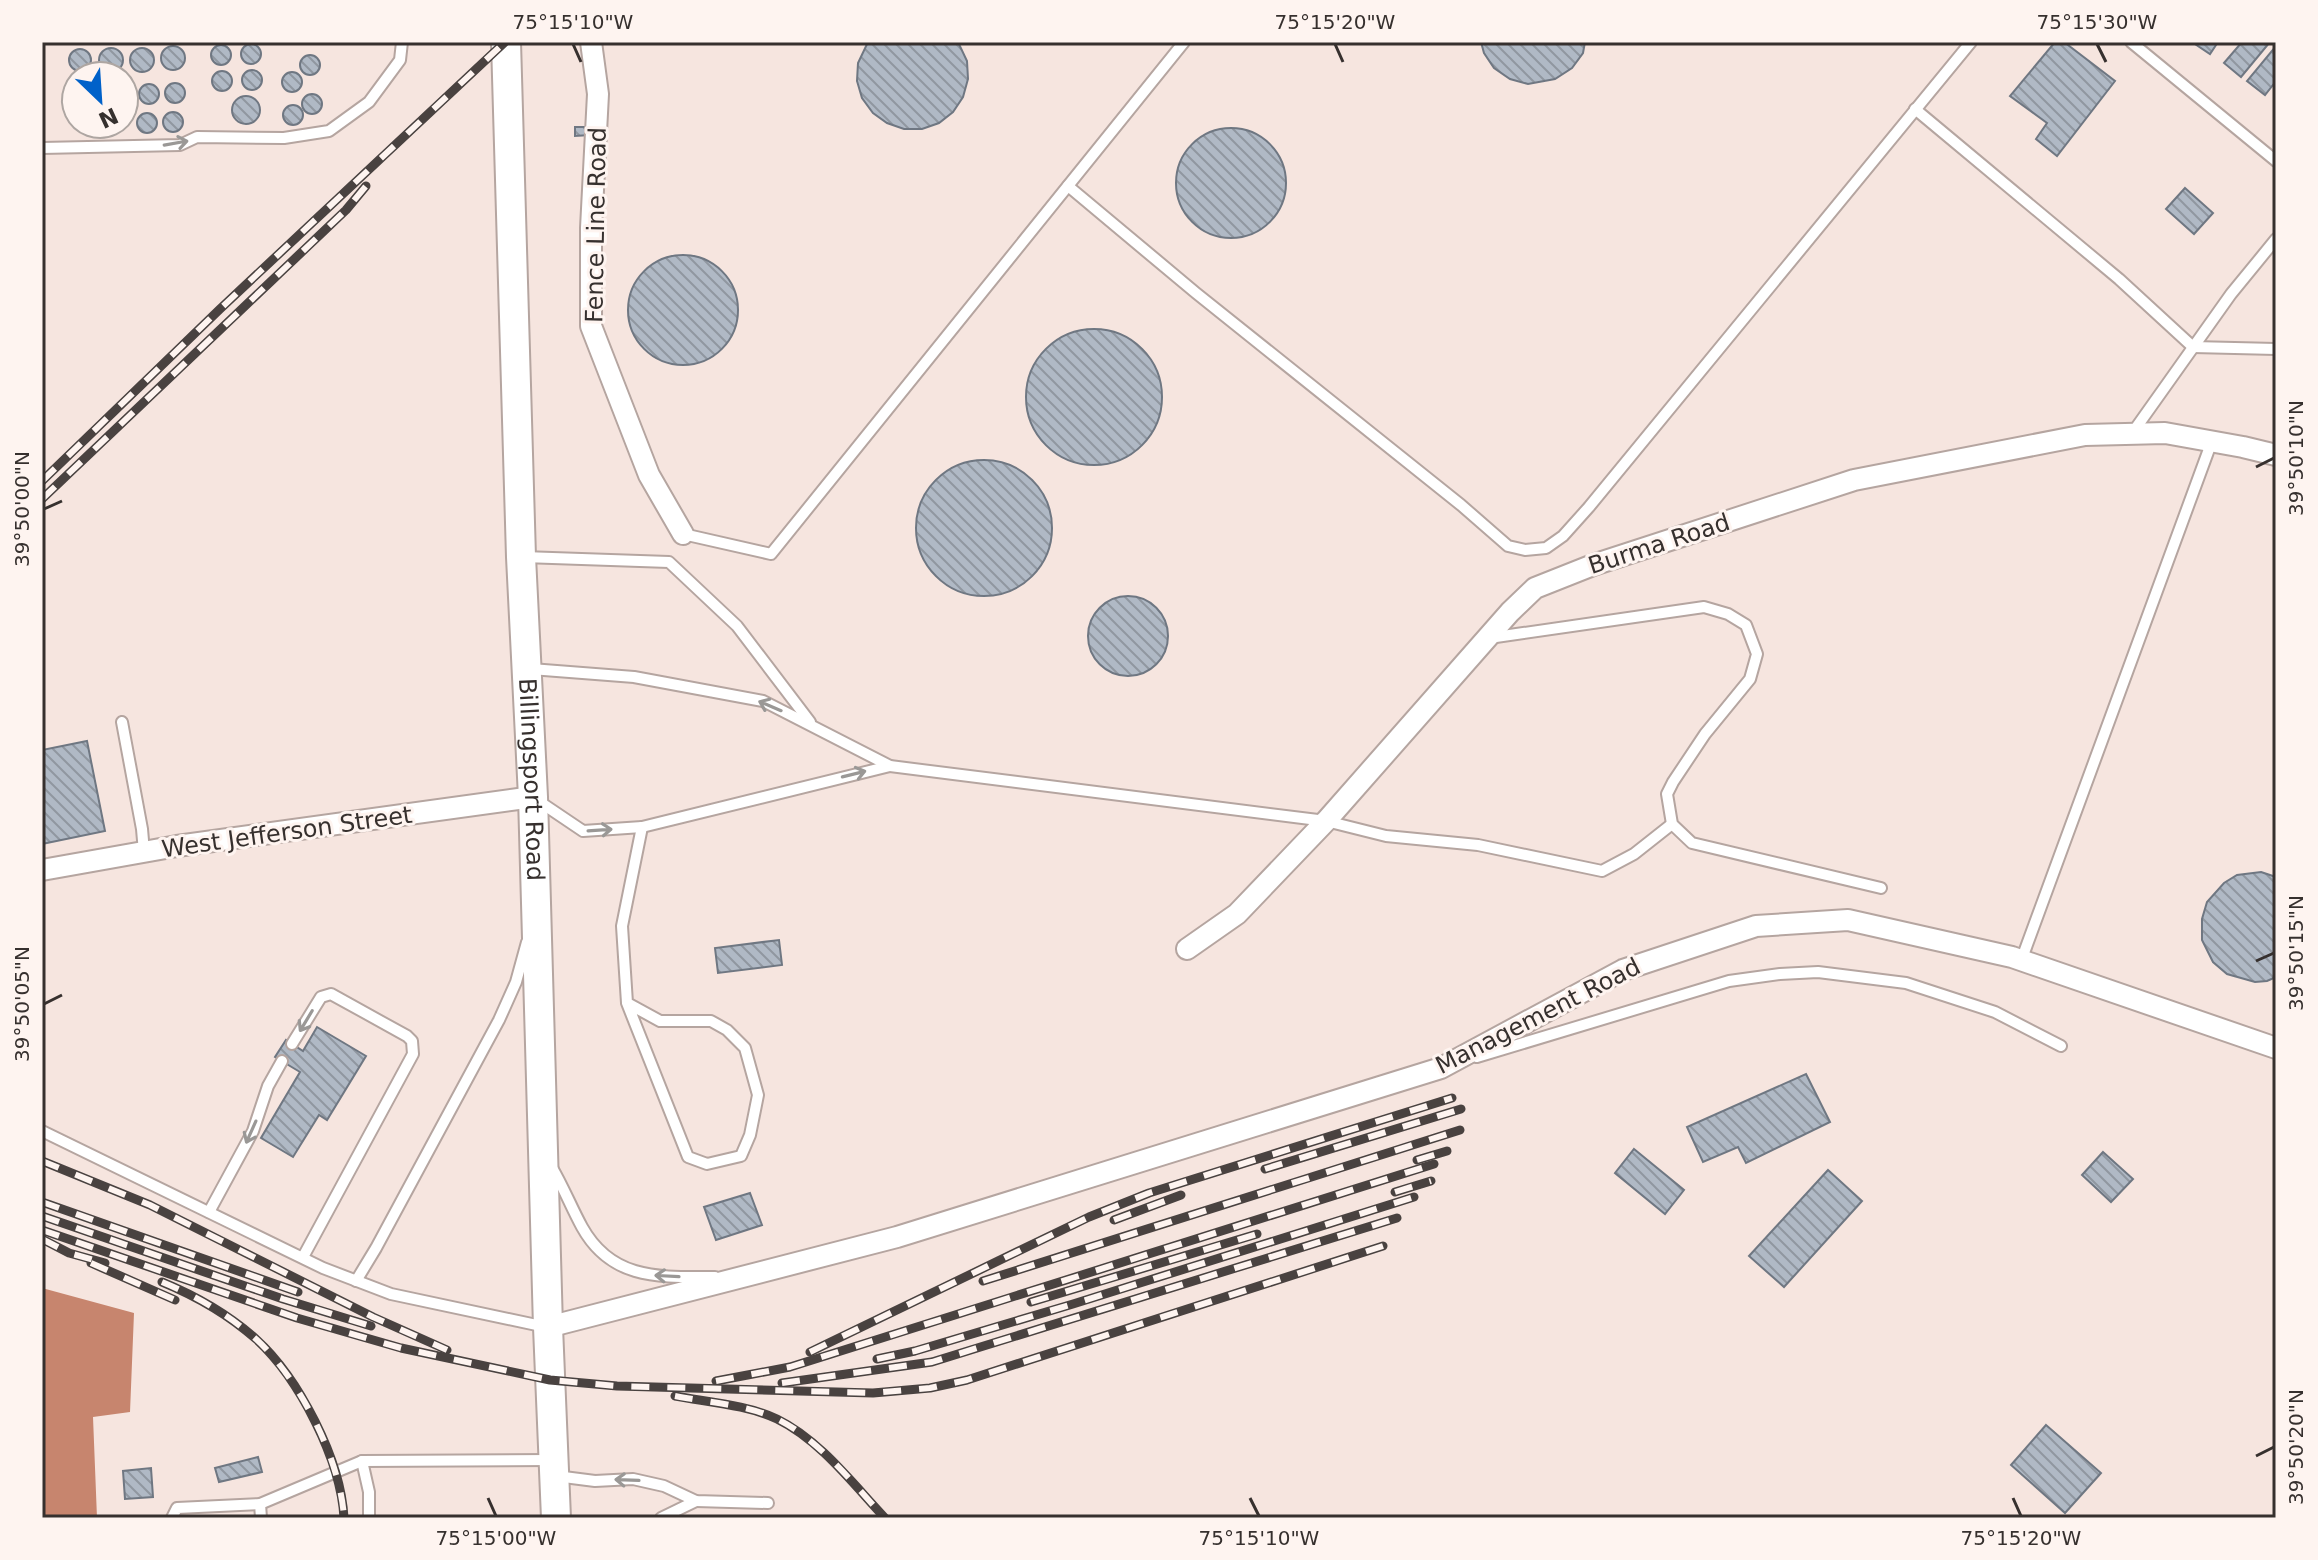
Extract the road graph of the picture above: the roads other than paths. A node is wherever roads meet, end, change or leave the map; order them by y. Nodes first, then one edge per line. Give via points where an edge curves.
1 (402, 42) edge
2 (506, 42) edge
3 (591, 42) edge
4 (1184, 42) edge
5 (1971, 42) edge
6 (2131, 42) edge
7 (1915, 109) junction
8 (42, 148) edge
9 (2276, 161) edge
10 (1068, 186) junction
11 (2276, 239) edge
12 (2193, 347) junction
13 (2276, 349) edge
14 (2132, 434) junction
15 (2212, 441) junction
16 (2276, 455) edge
17 (683, 534) joint
18 (521, 557) junction
19 (1487, 638) junction
20 (527, 669) junction
21 (122, 722) dead end
22 (813, 727) junction
23 (890, 766) junction
24 (533, 797) junction
25 (1326, 821) junction
26 (1672, 824) junction
27 (642, 827) junction
28 (144, 852) junction
29 (42, 870) edge
30 (1881, 888) dead end
31 (535, 913) junction
32 (1187, 949) dead end
33 (2021, 961) junction
34 (627, 1003) junction
35 (292, 1044) dead end
36 (2061, 1046) dead end
37 (2276, 1048) edge
38 (282, 1061) dead end
39 (1441, 1068) junction
40 (42, 1131) edge
41 (543, 1151) junction
42 (209, 1212) junction
43 (303, 1257) junction
44 (745, 1276) junction
45 (356, 1281) junction
46 (548, 1327) junction
47 (362, 1461) junction
48 (554, 1468) junction
49 (696, 1501) junction
50 (768, 1503) dead end
51 (260, 1504) junction
52 (172, 1518) edge
53 (261, 1518) edge
54 (369, 1518) edge
55 (556, 1518) edge
56 (661, 1518) edge

8 -> 1 lane via 180,145 197,137 284,138 329,131 369,102 400,60
2 - 18 street, Billingsport Road
3 - 17 street, Fence Line Road via 598,94 591,326 649,475
4 - 10 lane
5 - 7 lane
6 - 9 lane
7 - 10 lane via 1589,507 1546,548 1525,550 1508,546
7 - 12 lane
10 - 17 lane via 771,554
11 - 12 lane
12 - 13 lane
12 - 14 lane
14 - 15 street, Burma Road
14 - 19 street, Burma Road via 2085,435 1854,480 1535,588
15 - 16 street, Burma Road
15 - 33 lane
18 - 20 street, Billingsport Road
18 - 22 lane via 669,562 737,626
19 - 25 street, Burma Road
19 - 26 lane via 1704,607 1746,625 1757,654 1750,679 1673,782 1667,794
22 -> 20 lane via 763,701 634,677
20 - 24 street, Billingsport Road
21 - 28 lane
22 - 23 lane
23 - 25 lane
27 -> 23 lane
24 -> 27 lane via 583,831
24 - 28 street, West Jefferson Street
24 - 31 street, Billingsport Road
25 - 26 lane via 1386,836 1478,845 1602,871
25 - 32 street, Burma Road via 1237,914
26 - 30 lane via 1692,843
27 - 34 lane via 622,926
28 - 29 street, West Jefferson Street
31 - 41 street, Billingsport Road
31 - 45 lane via 499,1020
33 - 37 street, Management Road
33 - 39 street, Management Road via 1848,920 1756,926 1623,970
34 - 34 lane via 688,1157 707,1164 741,1156 758,1095 745,1048 711,1021 660,1021
43 -> 35 lane via 413,1054 407,1036 331,994 321,997
36 - 39 lane via 1995,1012 1906,983 1818,972 1729,981
38 -> 42 lane via 253,1131
39 - 44 street, Management Road via 897,1237
40 - 42 lane
44 -> 41 lane via 657,1277 614,1263 582,1228
41 - 46 street, Billingsport Road
42 - 43 lane
43 - 45 lane
44 - 46 street, Management Road
45 - 46 lane via 391,1294
46 - 48 street, Billingsport Road
47 - 48 lane
47 - 51 lane
47 - 54 lane
49 -> 48 lane via 664,1486 633,1479 595,1481
48 - 55 street, Billingsport Road
49 - 50 lane
49 - 56 lane
51 - 52 lane via 177,1508
51 - 53 lane

